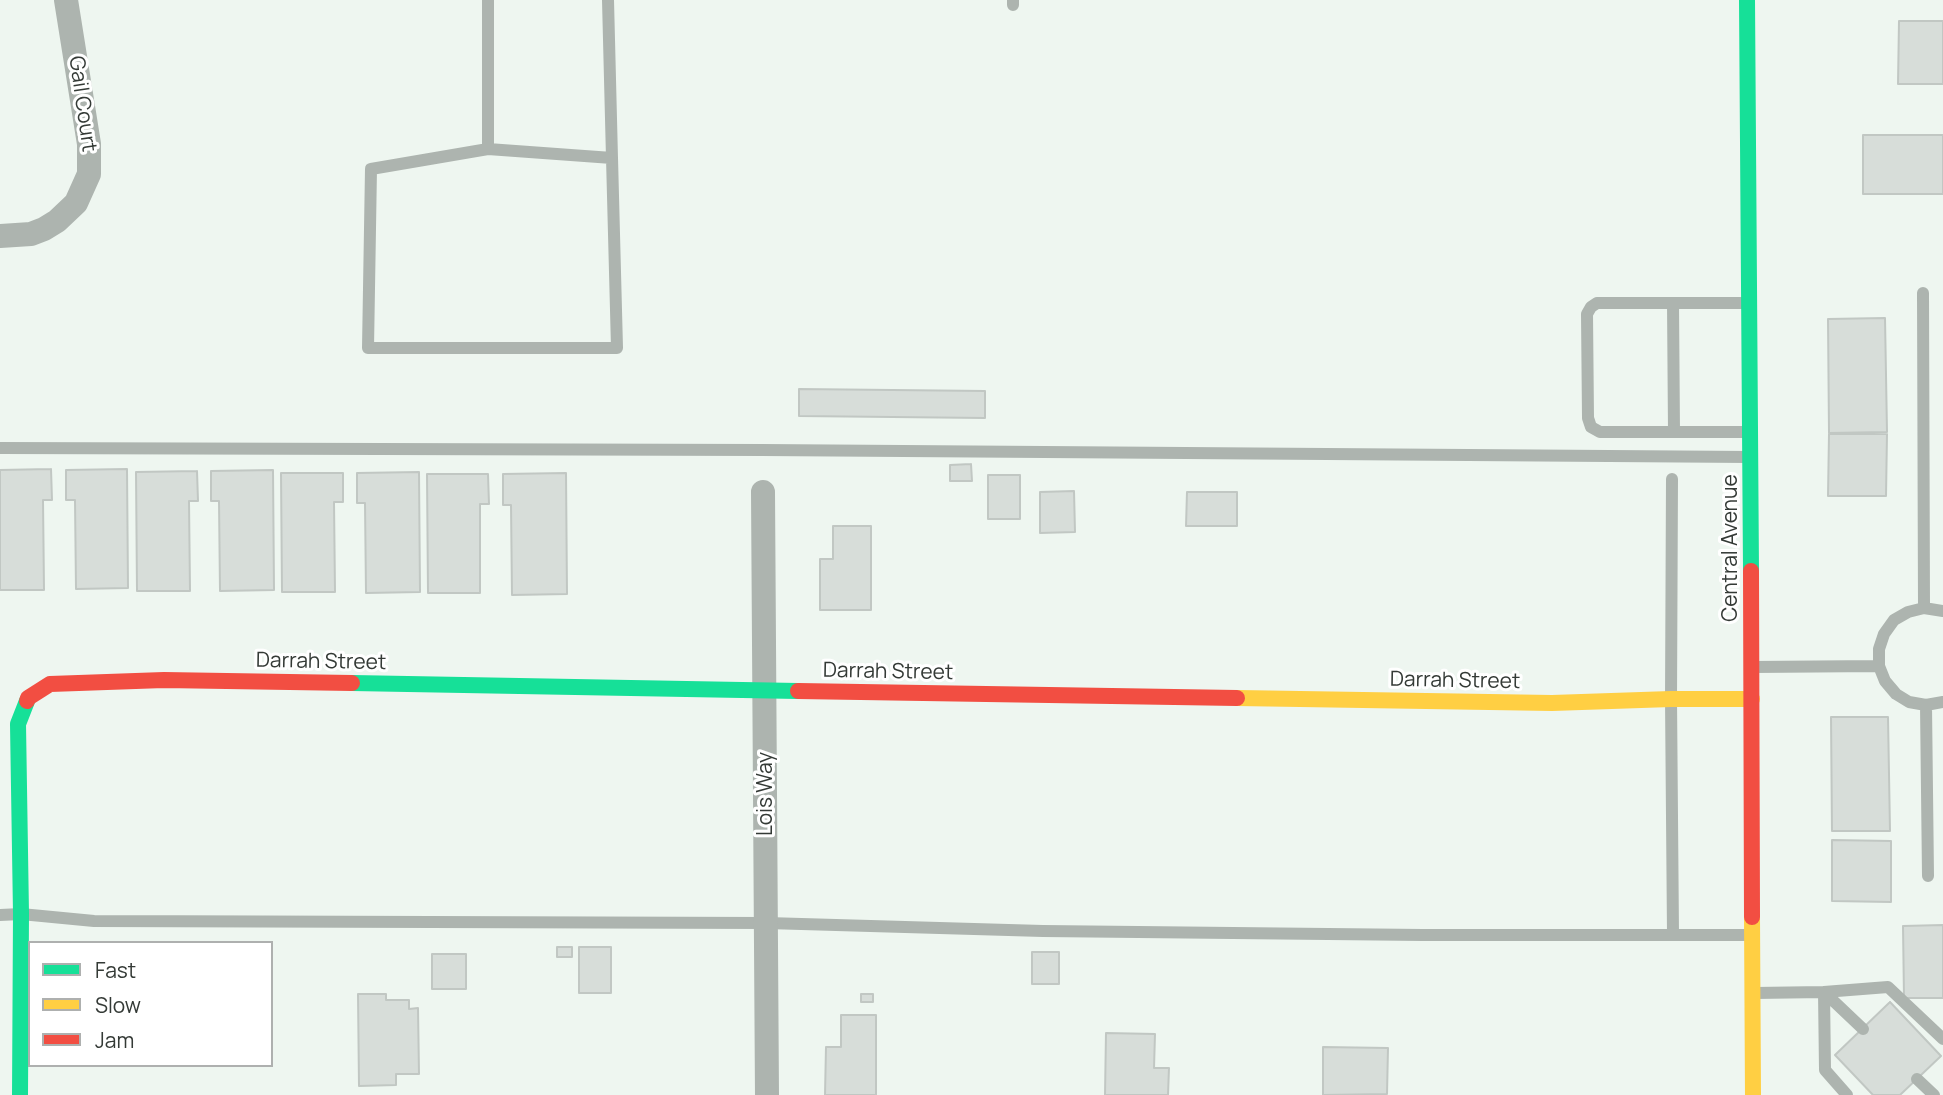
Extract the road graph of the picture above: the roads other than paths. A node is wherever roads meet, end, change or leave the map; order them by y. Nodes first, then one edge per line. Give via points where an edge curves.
1 (66, 0) edge
2 (488, 0) edge
3 (608, 0) edge
4 (1747, 0) edge
5 (488, 149) junction
6 (612, 158) junction
7 (0, 236) edge
8 (1923, 293) dead end
9 (1673, 303) junction
10 (1750, 303) junction
11 (1675, 432) junction
12 (1751, 432) junction
13 (0, 448) edge
14 (1751, 457) junction
15 (1672, 478) dead end
16 (763, 492) dead end
17 (1924, 608) junction
18 (1943, 611) edge
19 (1879, 666) junction
20 (1752, 667) junction
21 (765, 691) junction
22 (1671, 699) junction
23 (1752, 699) junction
24 (1943, 702) edge
25 (1926, 705) junction
26 (1928, 876) dead end
27 (20, 914) junction
28 (0, 915) edge
29 (766, 923) junction
30 (1673, 934) junction
31 (1751, 935) junction
32 (1824, 992) junction
33 (1752, 993) junction
34 (1863, 1029) dead end
35 (1943, 1039) edge
36 (1917, 1079) dead end
37 (20, 1095) edge
38 (767, 1095) edge
39 (1753, 1095) edge
40 (1847, 1095) edge
41 (1934, 1095) edge

1 - 7 street, Gail Court via 89,144 89,174 76,203 57,221 31,234
2 - 5 lane
3 - 6 lane
4 - 10 street, Central Avenue
5 - 6 lane
5 - 6 lane via 370,169 368,348 617,348
8 - 17 lane
9 - 10 lane
9 - 11 lane
9 - 11 lane via 1597,303 1591,307 1587,314 1588,418 1591,427 1600,432
10 - 12 street, Central Avenue
11 - 12 lane
12 - 14 street, Central Avenue
13 - 14 lane
14 - 20 street, Central Avenue
15 - 22 lane
16 - 21 street, Lois Way
17 - 18 lane
17 - 19 lane via 1894,620 1879,649
19 - 20 lane
19 - 25 lane via 1896,694
20 - 23 street, Central Avenue
21 - 22 street, Darrah Street via 1552,703
21 - 27 street, Darrah Street via 164,680 50,684 28,698 18,724
21 - 29 street, Lois Way
22 - 23 street, Darrah Street
22 - 30 lane
23 - 31 street, Central Avenue
24 - 25 lane
25 - 26 lane
27 - 28 lane
27 - 29 lane via 94,921
27 - 37 street
29 - 30 lane via 1070,931
29 - 38 street, Lois Way
30 - 31 lane
31 - 33 street, Central Avenue
32 - 33 lane
32 - 34 lane
32 - 35 lane via 1888,988
32 - 40 lane via 1825,1070
33 - 39 street, Central Avenue
36 - 41 lane

